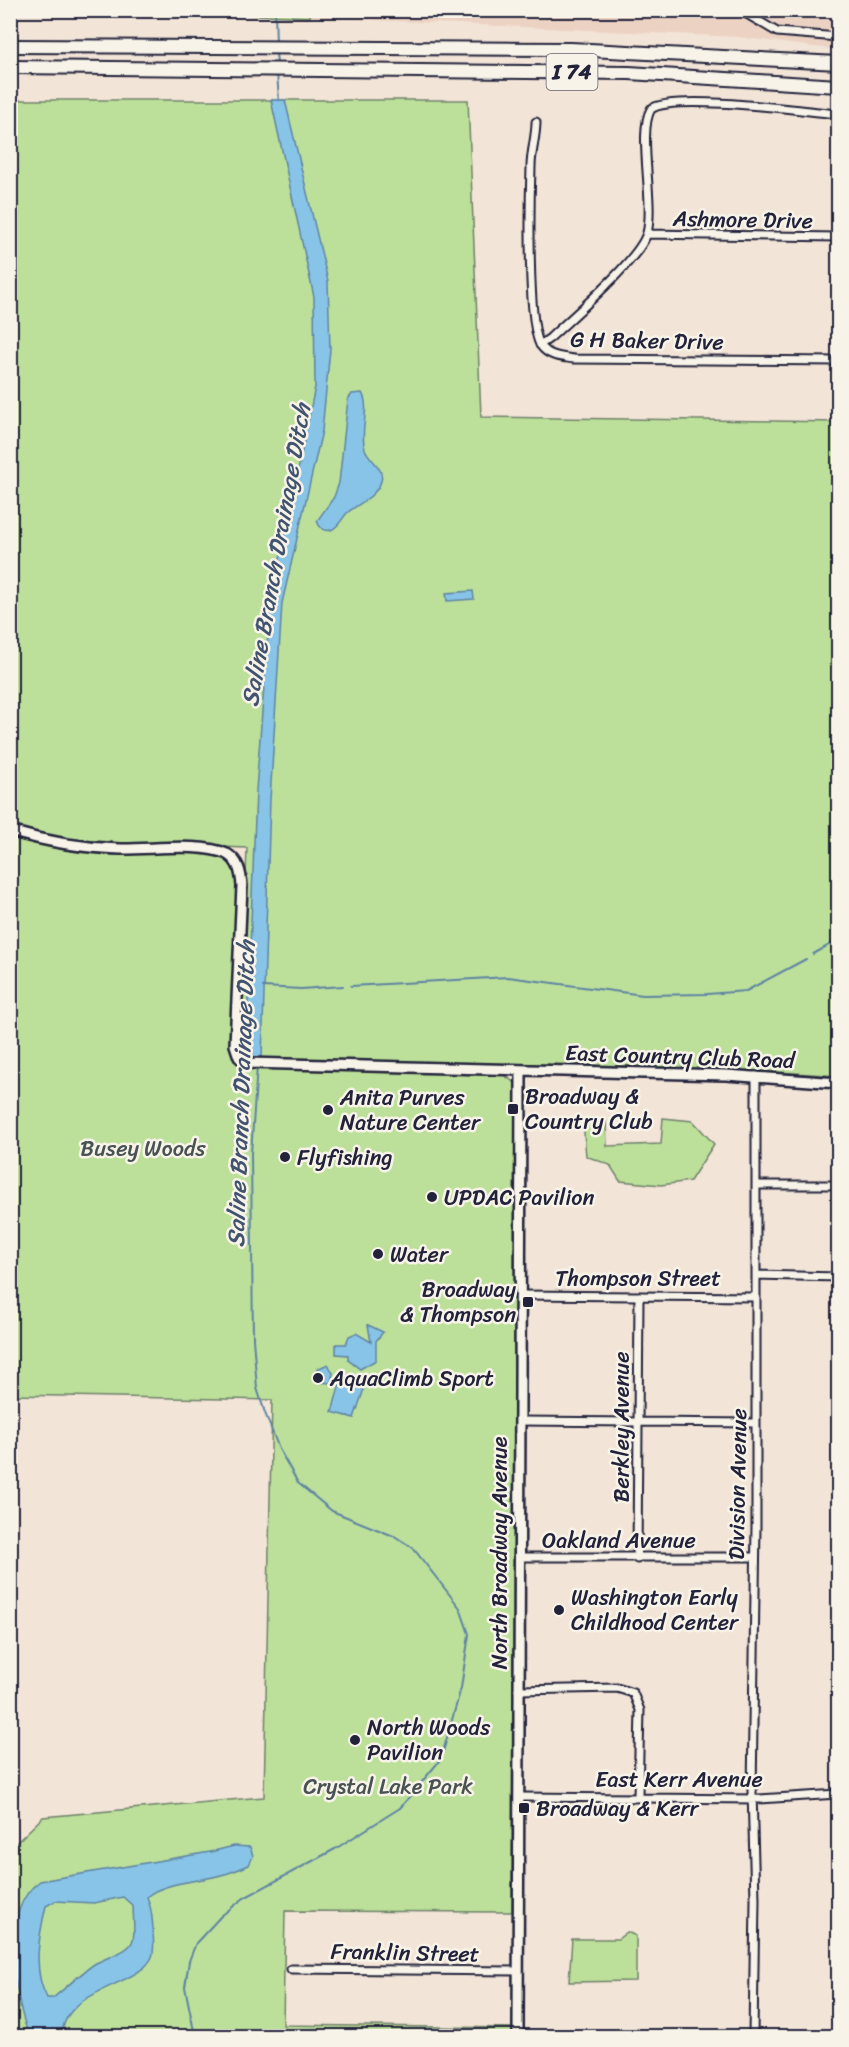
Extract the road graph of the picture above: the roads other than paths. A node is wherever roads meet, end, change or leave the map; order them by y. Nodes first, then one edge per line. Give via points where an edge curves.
1 (740, 10) edge
2 (838, 37) edge
3 (10, 46) edge
4 (838, 63) edge
5 (10, 67) edge
6 (838, 86) edge
7 (838, 114) edge
8 (536, 122) dead end
9 (647, 234) junction
10 (838, 237) edge
11 (540, 345) junction
12 (838, 361) edge
13 (10, 831) edge
14 (521, 1071) junction
15 (756, 1076) junction
16 (838, 1083) edge
17 (757, 1185) junction
18 (838, 1185) edge
19 (756, 1275) junction
20 (838, 1276) edge
21 (520, 1295) junction
22 (639, 1296) junction
23 (756, 1297) junction
24 (520, 1421) junction
25 (639, 1421) junction
26 (756, 1423) junction
27 (520, 1557) junction
28 (754, 1557) junction
29 (637, 1559) junction
30 (518, 1690) junction
31 (838, 1794) edge
32 (638, 1796) junction
33 (519, 1797) junction
34 (752, 1798) junction
35 (291, 1969) dead end
36 (518, 1971) junction
37 (819, 2035) dead end
38 (838, 2035) edge
39 (518, 2037) edge
40 (753, 2037) edge

1 - 2 street via 777,32
3 - 4 highway, I 74 via 571,49
5 - 6 highway, I 74 via 629,73
7 - 9 street via 683,103 655,105 648,114
8 - 11 street, G H Baker Drive via 531,167 532,313
9 - 10 street, Ashmore Drive
9 - 11 street via 625,264
11 - 12 street, G H Baker Drive via 555,356 574,359
13 - 14 street, East Country Club Road via 60,844 122,850 218,851 232,858 240,871 242,886 235,1048 242,1060 276,1065
14 - 15 street, East Country Club Road
14 - 21 street, North Broadway Avenue
15 - 16 street, East Country Club Road
15 - 17 street, Division Avenue
17 - 18 street
17 - 19 street, Division Avenue
19 - 20 street
19 - 23 street, Division Avenue
21 - 22 street, Thompson Street
21 - 24 street, North Broadway Avenue
22 - 23 street, Thompson Street
22 - 25 street, Berkley Avenue
23 - 26 street, Division Avenue
24 - 25 street
24 - 27 street, North Broadway Avenue
25 - 26 street
25 - 29 street, Berkley Avenue
26 - 28 street, Division Avenue
27 - 29 street, Oakland Avenue
27 - 30 street, North Broadway Avenue
28 - 29 street, Oakland Avenue
28 - 34 street, Division Avenue
30 - 32 street via 617,1688 633,1693 639,1710
30 - 33 street, North Broadway Avenue
31 - 34 street, East Kerr Avenue
32 - 33 street, East Kerr Avenue
32 - 34 street, East Kerr Avenue
33 - 36 street, North Broadway Avenue
34 - 40 street, Division Avenue
35 - 36 street, Franklin Street
36 - 39 street, North Broadway Avenue
37 - 38 street

